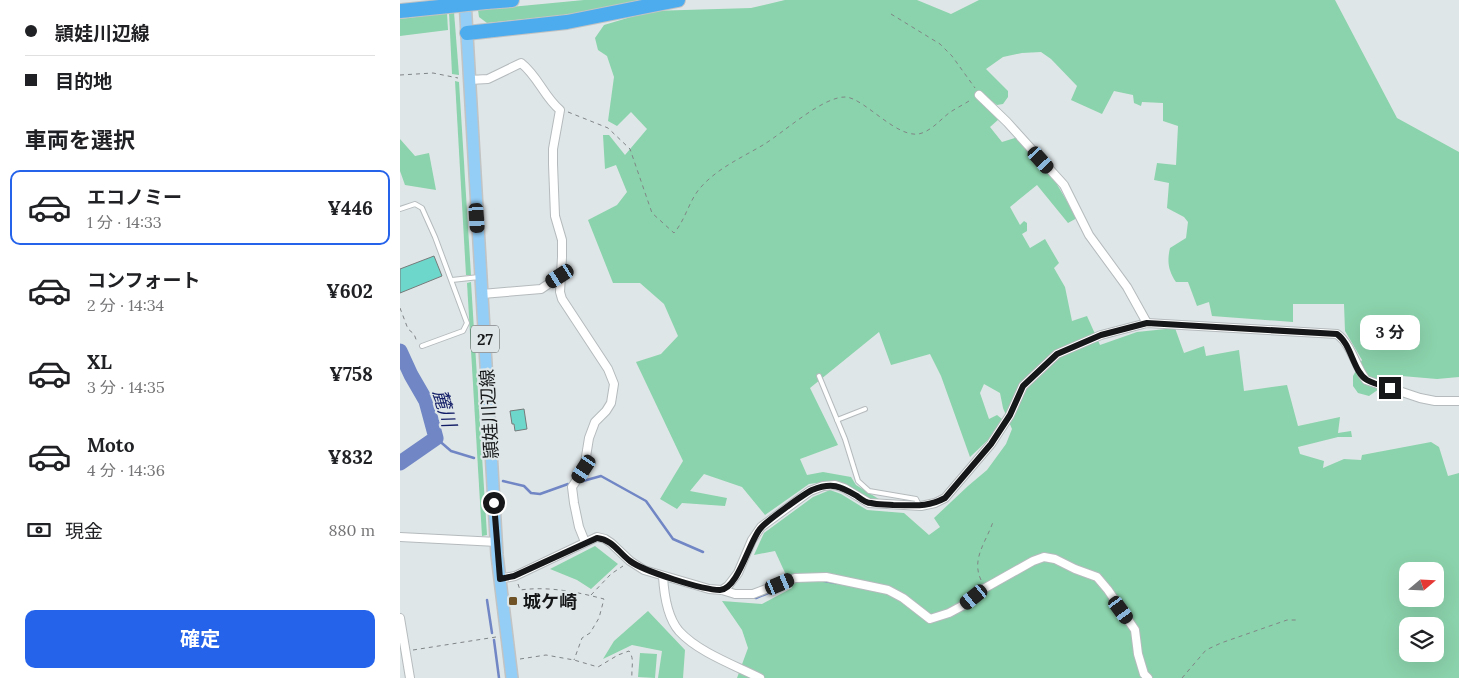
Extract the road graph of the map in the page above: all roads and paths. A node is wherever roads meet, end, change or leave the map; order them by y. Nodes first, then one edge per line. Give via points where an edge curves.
1 (426, 0) edge
2 (465, 0) edge
3 (512, 0) edge
4 (678, 0) edge
5 (400, 3) edge
6 (400, 11) edge
7 (891, 14) dead end
8 (467, 34) junction
9 (400, 75) edge
10 (469, 80) junction
11 (979, 95) junction
12 (560, 110) junction
13 (400, 209) edge
14 (560, 276) junction
15 (481, 277) junction
16 (452, 280) junction
17 (482, 294) junction
18 (400, 308) edge
19 (1147, 323) junction
20 (422, 346) joint
21 (819, 376) dead end
22 (1459, 400) edge
23 (866, 409) dead end
24 (837, 420) junction
25 (921, 506) junction
26 (993, 522) dead end
27 (400, 537) edge
28 (497, 542) junction
29 (585, 542) junction
30 (630, 561) junction
31 (514, 576) junction
32 (663, 576) junction
33 (500, 579) junction
34 (985, 588) junction
35 (722, 590) junction
36 (591, 595) junction
37 (400, 618) edge
38 (1296, 620) dead end
39 (506, 635) junction
40 (406, 652) junction
41 (574, 660) junction
42 (510, 661) junction
43 (410, 678) edge
44 (512, 678) edge
45 (632, 678) edge
46 (760, 678) edge
47 (1148, 678) edge
48 (1182, 678) edge

1 - 5 highway
2 - 8 main road, 頴娃川辺線 / 27
3 - 6 highway, bridge
4 - 8 highway via 568,22
7 - 11 path via 940,44
8 - 10 main road, 頴娃川辺線 / 27
9 - 10 path via 433,73
10 - 12 street via 488,78 521,63
10 - 15 main road, 頴娃川辺線 / 27
11 - 12 path via 921,134 909,134 852,98 826,103 711,177 699,189 674,233 652,213 630,149 608,128
11 - 19 street via 1008,122 1064,185 1088,235 1127,287
12 - 14 street via 553,156 556,216 562,240
13 - 16 lane via 415,204 422,208
14 - 17 street via 542,289
14 - 29 street via 562,300 608,369 614,384 611,403 595,422 584,469 572,487
15 - 16 lane
15 - 17 main road, 頴娃川辺線 / 27
16 - 20 lane via 466,327 462,332
17 - 28 main road, 頴娃川辺線 / 27
18 - 20 path via 408,329
19 - 22 street via 1337,334 1344,340 1366,380 1420,398
19 - 25 street via 1101,335 1057,354 1023,386 1010,415 991,444 945,498
21 - 24 lane
23 - 24 lane
24 - 25 lane via 858,481 869,491 916,499
25 - 35 street via 869,503 835,485 810,491 761,527 738,573
26 - 34 path via 982,544 977,567
27 - 28 street
28 - 33 main road, 頴娃川辺線 / 27
29 - 30 street via 605,539
29 - 31 street
30 - 32 street
30 - 36 path via 611,574
31 - 33 street
31 - 36 path via 520,590 538,587
32 - 35 street
32 - 46 street via 669,613 678,630 692,643
33 - 39 main road, 頴娃川辺線 / 27
34 - 35 street via 962,606 930,618 888,590 826,577 795,578 753,594
34 - 47 street via 1044,557 1097,577 1135,630 1138,654
36 - 41 path via 604,599 599,618 590,633 582,638
37 - 40 street
38 - 48 path via 1287,620 1206,650
39 - 40 path
39 - 42 main road, 頴娃川辺線 / 27
40 - 43 street
41 - 42 path via 546,655
41 - 45 path via 598,667 629,651 632,655
42 - 44 main road, 頴娃川辺線 / 27

